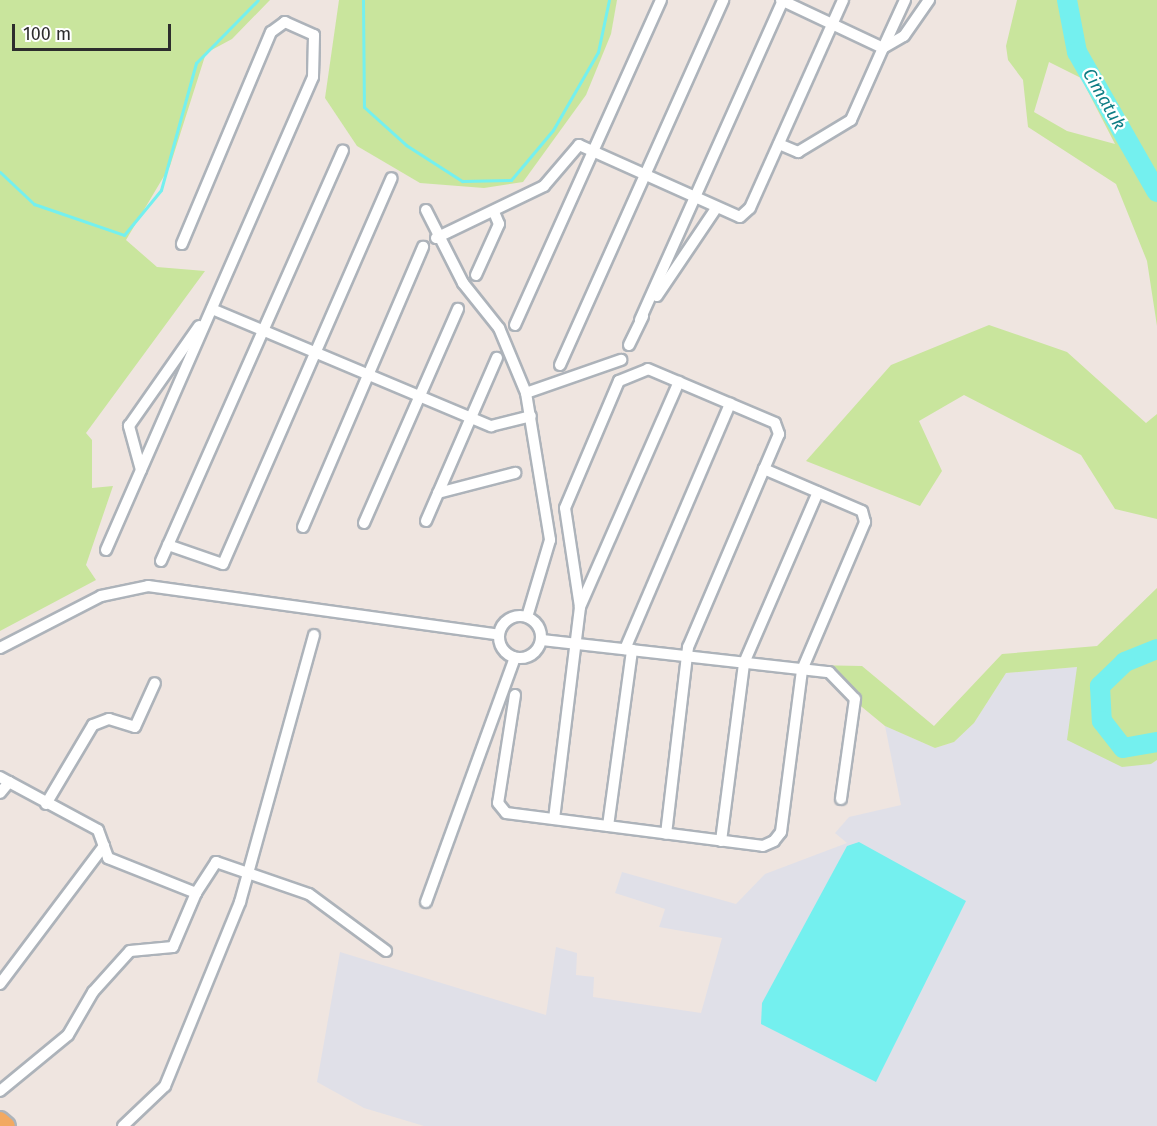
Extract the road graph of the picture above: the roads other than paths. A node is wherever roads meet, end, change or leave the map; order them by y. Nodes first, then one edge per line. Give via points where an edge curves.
1 (661, 0) edge
2 (723, 0) edge
3 (782, 0) edge
4 (843, 0) edge
5 (905, 0) edge
6 (929, 0) edge
7 (832, 24) junction
8 (883, 48) junction
9 (779, 144) junction
10 (594, 149) junction
11 (343, 150) dead end
12 (645, 173) junction
13 (392, 178) dead end
14 (695, 196) junction
15 (717, 207) junction
16 (426, 210) dead end
17 (494, 212) junction
18 (436, 238) junction
19 (182, 244) dead end
20 (423, 247) dead end
21 (476, 275) dead end
22 (212, 309) junction
23 (458, 309) dead end
24 (640, 320) junction
25 (515, 325) dead end
26 (263, 330) junction
27 (629, 345) dead end
28 (316, 353) junction
29 (497, 358) dead end
30 (621, 360) dead end
31 (560, 365) dead end
32 (367, 375) junction
33 (679, 382) junction
34 (526, 393) junction
35 (419, 397) junction
36 (730, 404) junction
37 (531, 416) junction
38 (471, 419) junction
39 (764, 469) junction
40 (141, 470) junction
41 (515, 473) dead end
42 (818, 492) junction
43 (438, 493) junction
44 (426, 521) dead end
45 (363, 523) dead end
46 (303, 527) dead end
47 (168, 545) junction
48 (106, 550) dead end
49 (161, 561) dead end
50 (580, 607) junction
51 (527, 617) junction
52 (314, 635) dead end
53 (499, 635) junction
54 (542, 640) junction
55 (576, 644) junction
56 (0, 648) edge
57 (629, 650) junction
58 (687, 656) junction
59 (515, 658) junction
60 (744, 663) junction
61 (802, 669) junction
62 (155, 683) dead end
63 (515, 695) dead end
64 (4, 780) edge
65 (0, 793) edge
66 (841, 799) dead end
67 (46, 804) junction
68 (554, 819) junction
69 (608, 826) junction
70 (666, 834) junction
71 (721, 841) junction
72 (104, 846) junction
73 (246, 870) junction
74 (196, 893) junction
75 (426, 902) dead end
76 (386, 951) dead end
77 (0, 984) edge
78 (0, 1091) edge
79 (0, 1120) edge
80 (7, 1126) edge
81 (123, 1126) edge

1 - 10 street
2 - 12 street
3 - 7 street
3 - 14 street
4 - 7 street
5 - 8 street
6 - 8 street via 904,36
7 - 8 street
7 - 9 street
8 - 9 street via 851,120 798,152
9 - 15 street via 750,208 740,217
10 - 12 street
10 - 17 street via 572,149 544,186
10 - 25 street
11 - 26 street
12 - 14 street
12 - 31 street
13 - 28 street
14 - 15 street
14 - 24 street
15 - 24 street
16 - 18 street
17 - 18 street
17 - 21 street via 499,224
18 - 34 street via 499,328
19 - 22 street via 271,32 285,22 314,35 313,77
20 - 32 street
22 - 26 street
22 - 40 street
22 - 40 street via 129,426
23 - 35 street
24 - 27 street
26 - 28 street
26 - 47 street
28 - 32 street
28 - 47 street via 223,564
29 - 38 street
30 - 34 street
32 - 35 street
32 - 46 street
33 - 36 street
33 - 50 street
33 - 50 street via 648,369 618,381 566,501
34 - 37 street
35 - 38 street
35 - 45 street
36 - 39 street via 779,429
36 - 57 street
37 - 38 street via 491,426
37 - 51 street via 550,540
38 - 43 street
39 - 42 street
39 - 58 street
40 - 48 street
41 - 43 street
42 - 60 street
42 - 61 street via 862,511 865,522
43 - 44 street
47 - 49 street
50 - 55 street
51 - 53 street via 506,622
51 - 54 street via 538,626
52 - 73 street
53 - 56 street via 148,586 101,596
53 - 59 street via 502,650
54 - 55 street
54 - 59 street via 535,653
55 - 57 street
55 - 68 street
57 - 58 street
57 - 69 street
58 - 60 street
58 - 70 street
59 - 75 street
60 - 61 street
60 - 71 street
61 - 66 street via 829,672 855,699
61 - 71 street via 781,832 763,846
62 - 67 street via 135,727 109,720 93,725
63 - 68 street via 498,803 506,813
64 - 65 street
64 - 67 street
67 - 72 street via 98,830
68 - 69 street
69 - 70 street
70 - 71 street
72 - 74 street via 108,858
72 - 77 street
73 - 74 street via 214,863
73 - 76 street via 309,894
73 - 81 street via 240,902 165,1086
74 - 78 street via 173,947 129,951 93,992 68,1035
79 - 80 main road

